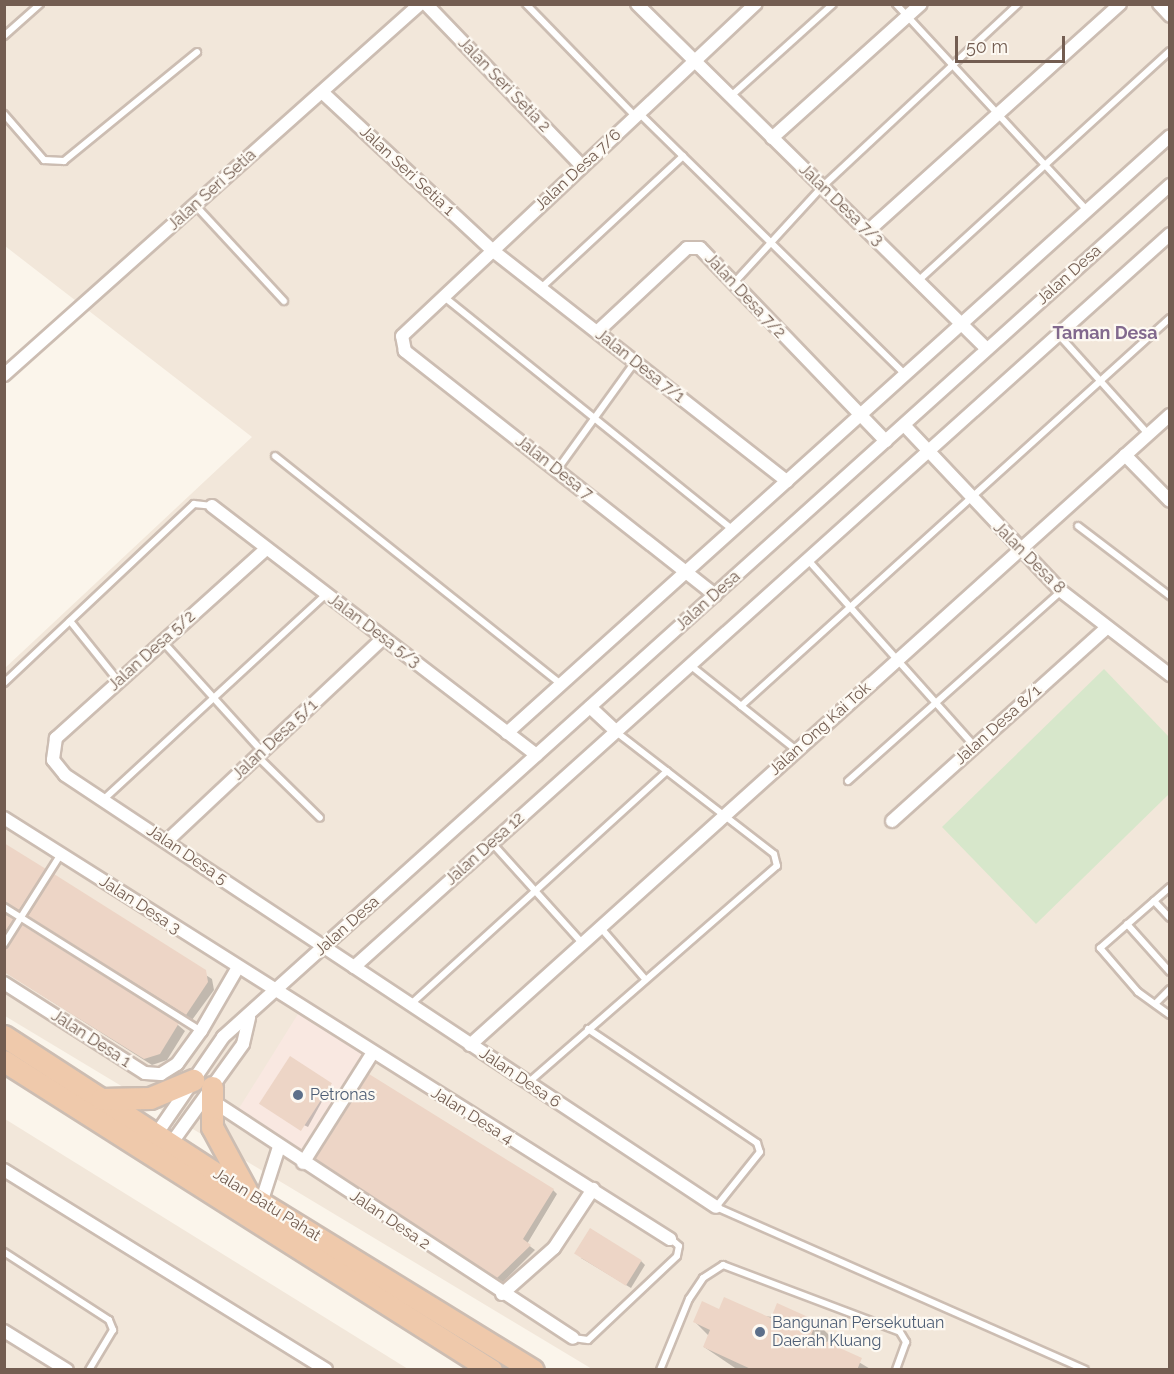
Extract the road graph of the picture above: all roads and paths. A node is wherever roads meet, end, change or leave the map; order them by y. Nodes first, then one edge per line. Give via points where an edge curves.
1 (40, 4) edge
2 (420, 4) edge
3 (426, 4) edge
4 (526, 4) edge
5 (637, 4) edge
6 (755, 4) edge
7 (833, 4) edge
8 (896, 4) edge
9 (921, 4) edge
10 (1018, 4) edge
11 (1120, 4) edge
12 (1159, 4) edge
13 (1170, 16) edge
14 (908, 17) junction
15 (4, 36) edge
16 (1170, 51) edge
17 (197, 52) dead end
18 (694, 61) junction
19 (953, 66) junction
20 (322, 92) junction
21 (730, 96) junction
22 (4, 114) edge
23 (998, 114) junction
24 (637, 115) junction
25 (1170, 136) edge
26 (772, 138) junction
27 (683, 156) junction
28 (1045, 165) junction
29 (582, 166) junction
30 (1170, 185) edge
31 (822, 187) junction
32 (195, 205) junction
33 (1087, 210) junction
34 (868, 231) junction
35 (1170, 234) edge
36 (771, 242) junction
37 (492, 250) junction
38 (918, 281) junction
39 (733, 285) junction
40 (541, 288) junction
41 (443, 296) junction
42 (284, 301) dead end
43 (1170, 318) edge
44 (961, 323) junction
45 (597, 332) junction
46 (1058, 334) junction
47 (402, 336) joint
48 (987, 349) junction
49 (635, 362) junction
50 (905, 374) junction
51 (4, 375) edge
52 (1100, 381) junction
53 (1170, 415) edge
54 (861, 416) junction
55 (596, 417) junction
56 (904, 425) junction
57 (1148, 434) junction
58 (885, 441) junction
59 (928, 451) junction
60 (1125, 455) junction
61 (275, 456) dead end
62 (557, 470) junction
63 (788, 481) junction
64 (971, 498) junction
65 (1170, 501) edge
66 (212, 506) joint
67 (1078, 526) dead end
68 (733, 530) junction
69 (266, 549) junction
70 (1019, 550) junction
71 (808, 559) junction
72 (686, 572) junction
73 (1061, 591) junction
74 (326, 594) junction
75 (715, 595) junction
76 (1170, 596) edge
77 (850, 606) junction
78 (70, 621) junction
79 (1105, 629) junction
80 (383, 638) junction
81 (163, 642) junction
82 (898, 659) junction
83 (690, 665) junction
84 (1170, 675) edge
85 (119, 682) junction
86 (4, 683) edge
87 (561, 684) junction
88 (213, 698) junction
89 (936, 702) junction
90 (741, 706) junction
91 (590, 707) junction
92 (616, 731) junction
93 (507, 733) junction
94 (975, 747) junction
95 (796, 750) junction
96 (260, 754) junction
97 (536, 755) junction
98 (53, 760) joint
99 (667, 771) junction
100 (848, 782) dead end
101 (103, 800) junction
102 (723, 816) junction
103 (4, 818) edge
104 (320, 818) dead end
105 (892, 820) dead end
106 (167, 841) junction
107 (492, 843) junction
108 (62, 854) junction
109 (1170, 886) edge
110 (535, 891) junction
111 (1154, 900) junction
112 (4, 907) edge
113 (20, 917) junction
114 (1170, 918) edge
115 (1127, 924) junction
116 (600, 927) junction
117 (582, 943) junction
118 (4, 944) edge
119 (324, 947) junction
120 (354, 968) junction
121 (237, 969) junction
122 (1170, 972) edge
123 (645, 979) junction
124 (4, 983) edge
125 (278, 988) junction
126 (1170, 989) edge
127 (1155, 1004) junction
128 (410, 1005) junction
129 (1170, 1015) edge
130 (249, 1018) junction
131 (588, 1029) junction
132 (201, 1031) junction
133 (4, 1036) edge
134 (470, 1045) junction
135 (372, 1054) junction
136 (4, 1061) edge
137 (528, 1083) junction
138 (205, 1088) junction
139 (100, 1099) junction
140 (279, 1147) junction
141 (158, 1148) junction
142 (303, 1163) junction
143 (4, 1170) edge
144 (593, 1189) junction
145 (256, 1200) junction
146 (716, 1207) junction
147 (670, 1239) joint
148 (4, 1252) edge
149 (502, 1294) junction
150 (4, 1331) edge
151 (573, 1338) joint
152 (661, 1369) edge
153 (67, 1370) edge
154 (89, 1370) edge
155 (326, 1370) edge
156 (491, 1370) edge
157 (533, 1370) edge
158 (896, 1370) edge
159 (1085, 1370) edge

1 - 15 lane
2 - 20 street, Jalan Seri Setia
3 - 29 street, Jalan Seri Setia 2
4 - 24 lane
5 - 18 street, Jalan Desa 7/3
6 - 18 street, Jalan Desa 7/6
7 - 21 lane
8 - 14 lane
9 - 14 street
10 - 19 lane
11 - 23 street
12 - 13 street
14 - 19 lane
14 - 26 street
16 - 28 lane
17 - 22 lane via 64,161 44,160
18 - 21 street, Jalan Desa 7/3
18 - 24 street, Jalan Desa 7/6
19 - 23 lane
19 - 31 lane
20 - 32 street, Jalan Seri Setia
20 - 37 street, Jalan Seri Setia 1
21 - 26 street, Jalan Desa 7/3
23 - 28 lane
23 - 34 street
24 - 27 lane
24 - 29 street, Jalan Desa 7/6
25 - 33 street
26 - 31 street, Jalan Desa 7/3
27 - 36 lane
27 - 40 lane
28 - 33 lane
28 - 38 lane
29 - 37 street, Jalan Desa 7/6
30 - 48 street, Jalan Desa
31 - 34 street, Jalan Desa 7/3
31 - 36 lane
32 - 42 lane
32 - 51 street, Jalan Seri Setia
33 - 44 street
34 - 38 street, Jalan Desa 7/3
35 - 46 street
36 - 39 lane
36 - 50 lane
37 - 40 street, Jalan Desa 7/1
37 - 41 street, Jalan Desa 7/6
38 - 44 street, Jalan Desa 7/3
39 - 45 street, Jalan Desa 7/2 via 700,248 687,248
39 - 54 street, Jalan Desa 7/2
40 - 45 street, Jalan Desa 7/1
41 - 47 street, Jalan Desa 7/6
41 - 55 lane
43 - 52 lane
44 - 48 street, Jalan Desa 7/3
44 - 50 street
45 - 49 street, Jalan Desa 7/1
46 - 52 lane
46 - 59 street
47 - 62 street, Jalan Desa 7 via 405,351
48 - 56 street, Jalan Desa
49 - 55 lane
49 - 63 street, Jalan Desa 7/1
50 - 54 street
52 - 57 lane
52 - 64 lane
53 - 57 street, Jalan Ong Kai Tok
54 - 58 street, Jalan Desa 7/2
54 - 63 street
55 - 62 lane
55 - 68 lane
56 - 58 street, Jalan Desa
56 - 59 street, Jalan Desa 8
57 - 60 street, Jalan Ong Kai Tok
58 - 75 street, Jalan Desa
59 - 64 street, Jalan Desa 8
59 - 71 street
60 - 65 street
60 - 70 street, Jalan Ong Kai Tok
61 - 87 lane
62 - 72 street, Jalan Desa 7
63 - 68 street
64 - 70 street, Jalan Desa 8
64 - 77 lane
66 - 69 street, Jalan Desa 5/3
66 - 78 lane via 195,504
67 - 76 lane
68 - 72 street
69 - 74 street, Jalan Desa 5/3
69 - 81 street, Jalan Desa 5/2
70 - 73 street, Jalan Desa 8
70 - 82 street, Jalan Ong Kai Tok
71 - 77 lane
71 - 83 street
72 - 75 street, Jalan Desa 7
72 - 87 street
73 - 79 street, Jalan Desa 8
73 - 89 lane
74 - 80 street, Jalan Desa 5/3
74 - 88 lane
75 - 91 street, Jalan Desa
77 - 82 lane
77 - 90 lane
78 - 85 lane
78 - 86 lane
79 - 84 street, Jalan Desa 8
79 - 94 street, Jalan Desa 8/1
80 - 93 street, Jalan Desa 5/3
80 - 96 street, Jalan Desa 5/1
81 - 85 street, Jalan Desa 5/2
81 - 88 lane
82 - 89 lane
82 - 95 street, Jalan Ong Kai Tok
83 - 90 lane
83 - 92 street
85 - 98 street, Jalan Desa 5/2 via 56,738
87 - 93 street
88 - 96 lane
88 - 101 lane
89 - 94 lane
89 - 100 lane
90 - 95 lane
91 - 92 street
91 - 97 street, Jalan Desa
92 - 99 lane
92 - 107 street, Jalan Desa 12
93 - 97 street, Jalan Desa 5/3
94 - 105 street, Jalan Desa 8/1
95 - 102 street, Jalan Ong Kai Tok
96 - 104 lane
96 - 106 street, Jalan Desa 5/1
97 - 119 street, Jalan Desa
98 - 101 street, Jalan Desa 5
99 - 102 lane
99 - 110 lane
101 - 106 street, Jalan Desa 5
102 - 116 street, Jalan Ong Kai Tok
102 - 123 lane via 774,855 777,866
103 - 108 street, Jalan Desa 3
106 - 119 street, Jalan Desa 5
107 - 110 lane
107 - 120 street, Jalan Desa 12
108 - 113 lane
108 - 121 street, Jalan Desa 3
109 - 111 lane
110 - 117 lane
110 - 128 lane
111 - 114 lane
111 - 115 lane
112 - 113 lane
113 - 118 lane
113 - 132 lane
115 - 122 lane
115 - 127 lane via 1100,948
116 - 117 street, Jalan Ong Kai Tok
116 - 123 lane
117 - 134 street, Jalan Ong Kai Tok
119 - 120 street, Jalan Desa 6
119 - 125 street, Jalan Desa
120 - 128 street, Jalan Desa 6
121 - 125 street, Jalan Desa 3
121 - 132 street, Jalan Desa 1
123 - 131 lane
124 - 132 street, Jalan Desa 1 via 145,1073 161,1074 177,1064
125 - 130 street, Jalan Desa
125 - 135 street, Jalan Desa 4
126 - 127 lane
127 - 129 lane
128 - 134 street, Jalan Desa 6
130 - 138 street, Jalan Desa via 243,1044
130 - 138 street, Jalan Desa via 223,1037
131 - 137 lane
131 - 146 lane via 757,1143 760,1152
133 - 139 highway, Jalan Batu Pahat
134 - 137 street, Jalan Desa 6
135 - 142 street
135 - 144 street, Jalan Desa 4
136 - 141 highway, Jalan Batu Pahat
137 - 146 street, Jalan Desa 6
138 - 139 highway via 150,1098
138 - 140 street, Jalan Desa 2
138 - 141 street, Jalan Desa
138 - 141 street, Jalan Desa
138 - 145 highway via 218,1142
139 - 141 highway, Jalan Batu Pahat
140 - 142 street, Jalan Desa 2
140 - 145 street
141 - 145 highway, Jalan Batu Pahat
141 - 156 highway, Jalan Batu Pahat
142 - 149 street, Jalan Desa 2
143 - 155 street
144 - 147 street, Jalan Desa 4
144 - 149 street via 554,1248
145 - 157 highway, Jalan Batu Pahat
146 - 159 lane
147 - 151 lane via 679,1246 677,1256 588,1340
148 - 154 lane via 108,1320 112,1334
149 - 151 street, Jalan Desa 2
150 - 153 street
152 - 158 lane via 689,1299 703,1278 723,1264 900,1332 906,1342

